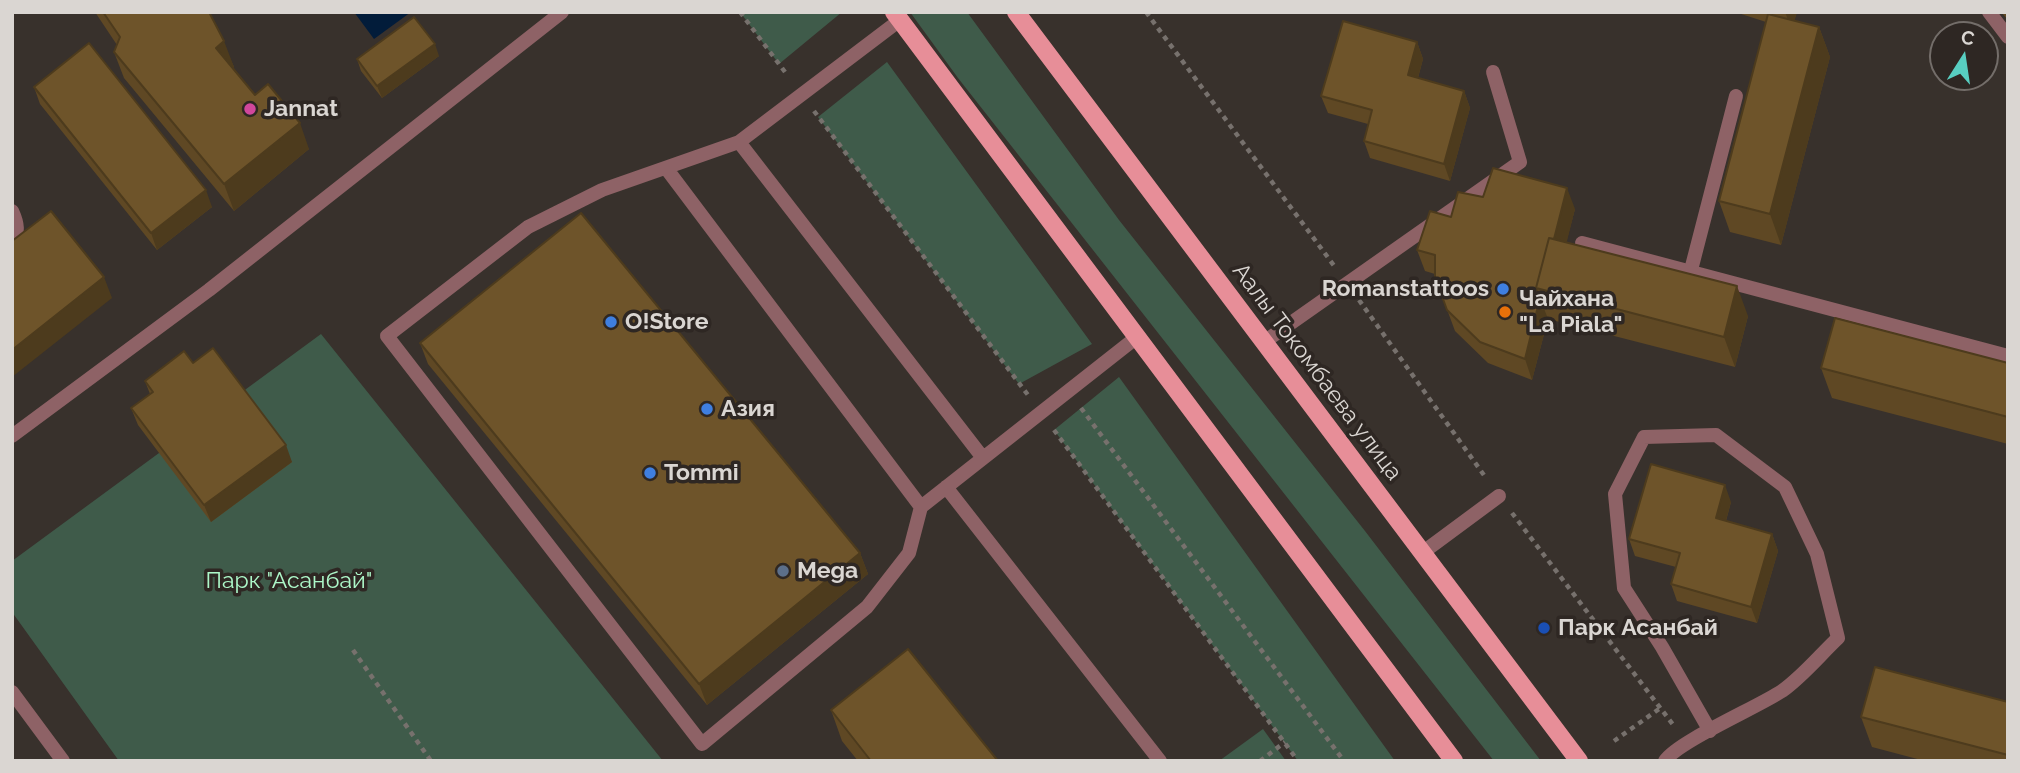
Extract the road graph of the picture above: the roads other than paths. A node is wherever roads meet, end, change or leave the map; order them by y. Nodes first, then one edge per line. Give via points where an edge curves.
1 (562, 12) edge
2 (1016, 12) edge
3 (1989, 12) edge
4 (897, 16) edge
5 (2008, 37) edge
6 (1493, 72) dead end
7 (1736, 96) dead end
8 (739, 142) junction
9 (666, 168) junction
10 (12, 211) edge
11 (1582, 243) edge
12 (12, 246) edge
13 (1691, 270) junction
14 (1137, 337) junction
15 (1264, 342) junction
16 (2008, 356) edge
17 (12, 436) edge
18 (984, 458) junction
19 (946, 487) junction
20 (1499, 496) road end
21 (921, 507) junction
22 (1422, 553) junction
23 (12, 692) edge
24 (1710, 731) junction
25 (63, 761) edge
26 (1160, 761) edge
27 (1454, 761) edge
28 (1579, 761) edge
29 (1665, 761) edge

1 - 17 street via 209,290
2 - 15 main road, Аалы Токомбаева улица
3 - 5 street
4 - 8 street
4 - 14 main road
6 - 15 street via 1520,162
7 - 13 street
8 - 9 street
8 - 18 street
9 - 21 street
9 - 21 street via 603,190 528,227 387,336 702,744 867,607 909,553
10 - 12 street via 18,224
11 - 13 street
13 - 16 street
14 - 18 street
14 - 27 main road
15 - 22 main road, Аалы Токомбаева улица
18 - 19 street
19 - 21 street
19 - 26 street
20 - 22 street
22 - 28 main road, Аалы Токомбаева улица
23 - 25 street
24 - 24 street via 1784,690 1838,638 1817,554 1785,488 1716,435 1644,437 1615,494 1624,588
24 - 29 street via 1669,754

